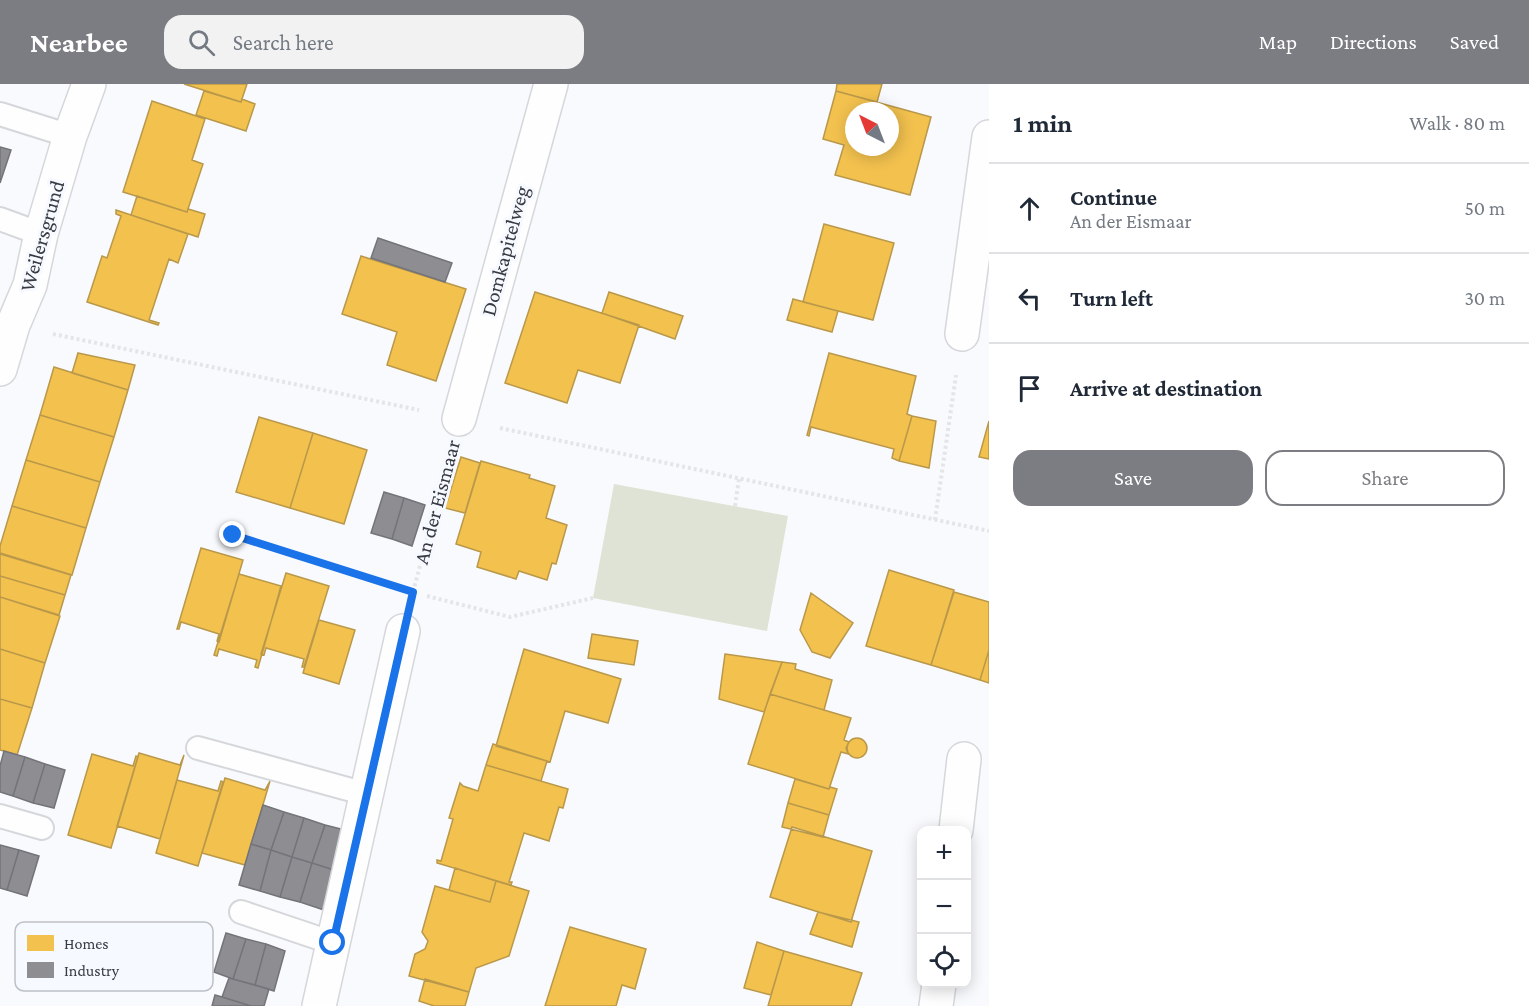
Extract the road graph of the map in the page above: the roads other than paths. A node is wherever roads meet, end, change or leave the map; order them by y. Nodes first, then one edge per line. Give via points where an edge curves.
1 (89, 84) edge
2 (551, 84) edge
3 (0, 114) edge
4 (70, 136) junction
5 (989, 137) edge
6 (0, 219) edge
7 (41, 234) junction
8 (7, 324) edge
9 (962, 334) road end
10 (0, 369) edge
11 (459, 419) road end
12 (403, 631) road end
13 (198, 748) dead end
14 (964, 759) dead end
15 (366, 794) junction
16 (0, 816) edge
17 (957, 826) edge
18 (42, 828) dead end
19 (241, 912) dead end
20 (333, 943) junction
21 (938, 988) edge
22 (319, 1006) edge
23 (936, 1006) edge

1 - 4 street, Weilersgrund
2 - 11 street, Domkapitelweg
3 - 4 lane
4 - 7 street, Weilersgrund
5 - 9 street
6 - 7 lane
7 - 8 street, Weilersgrund via 30,285
8 - 10 street, Weilersgrund
12 - 15 street
13 - 15 lane
14 - 17 street
15 - 20 street
16 - 18 lane
19 - 20 lane
20 - 22 street
21 - 23 street

